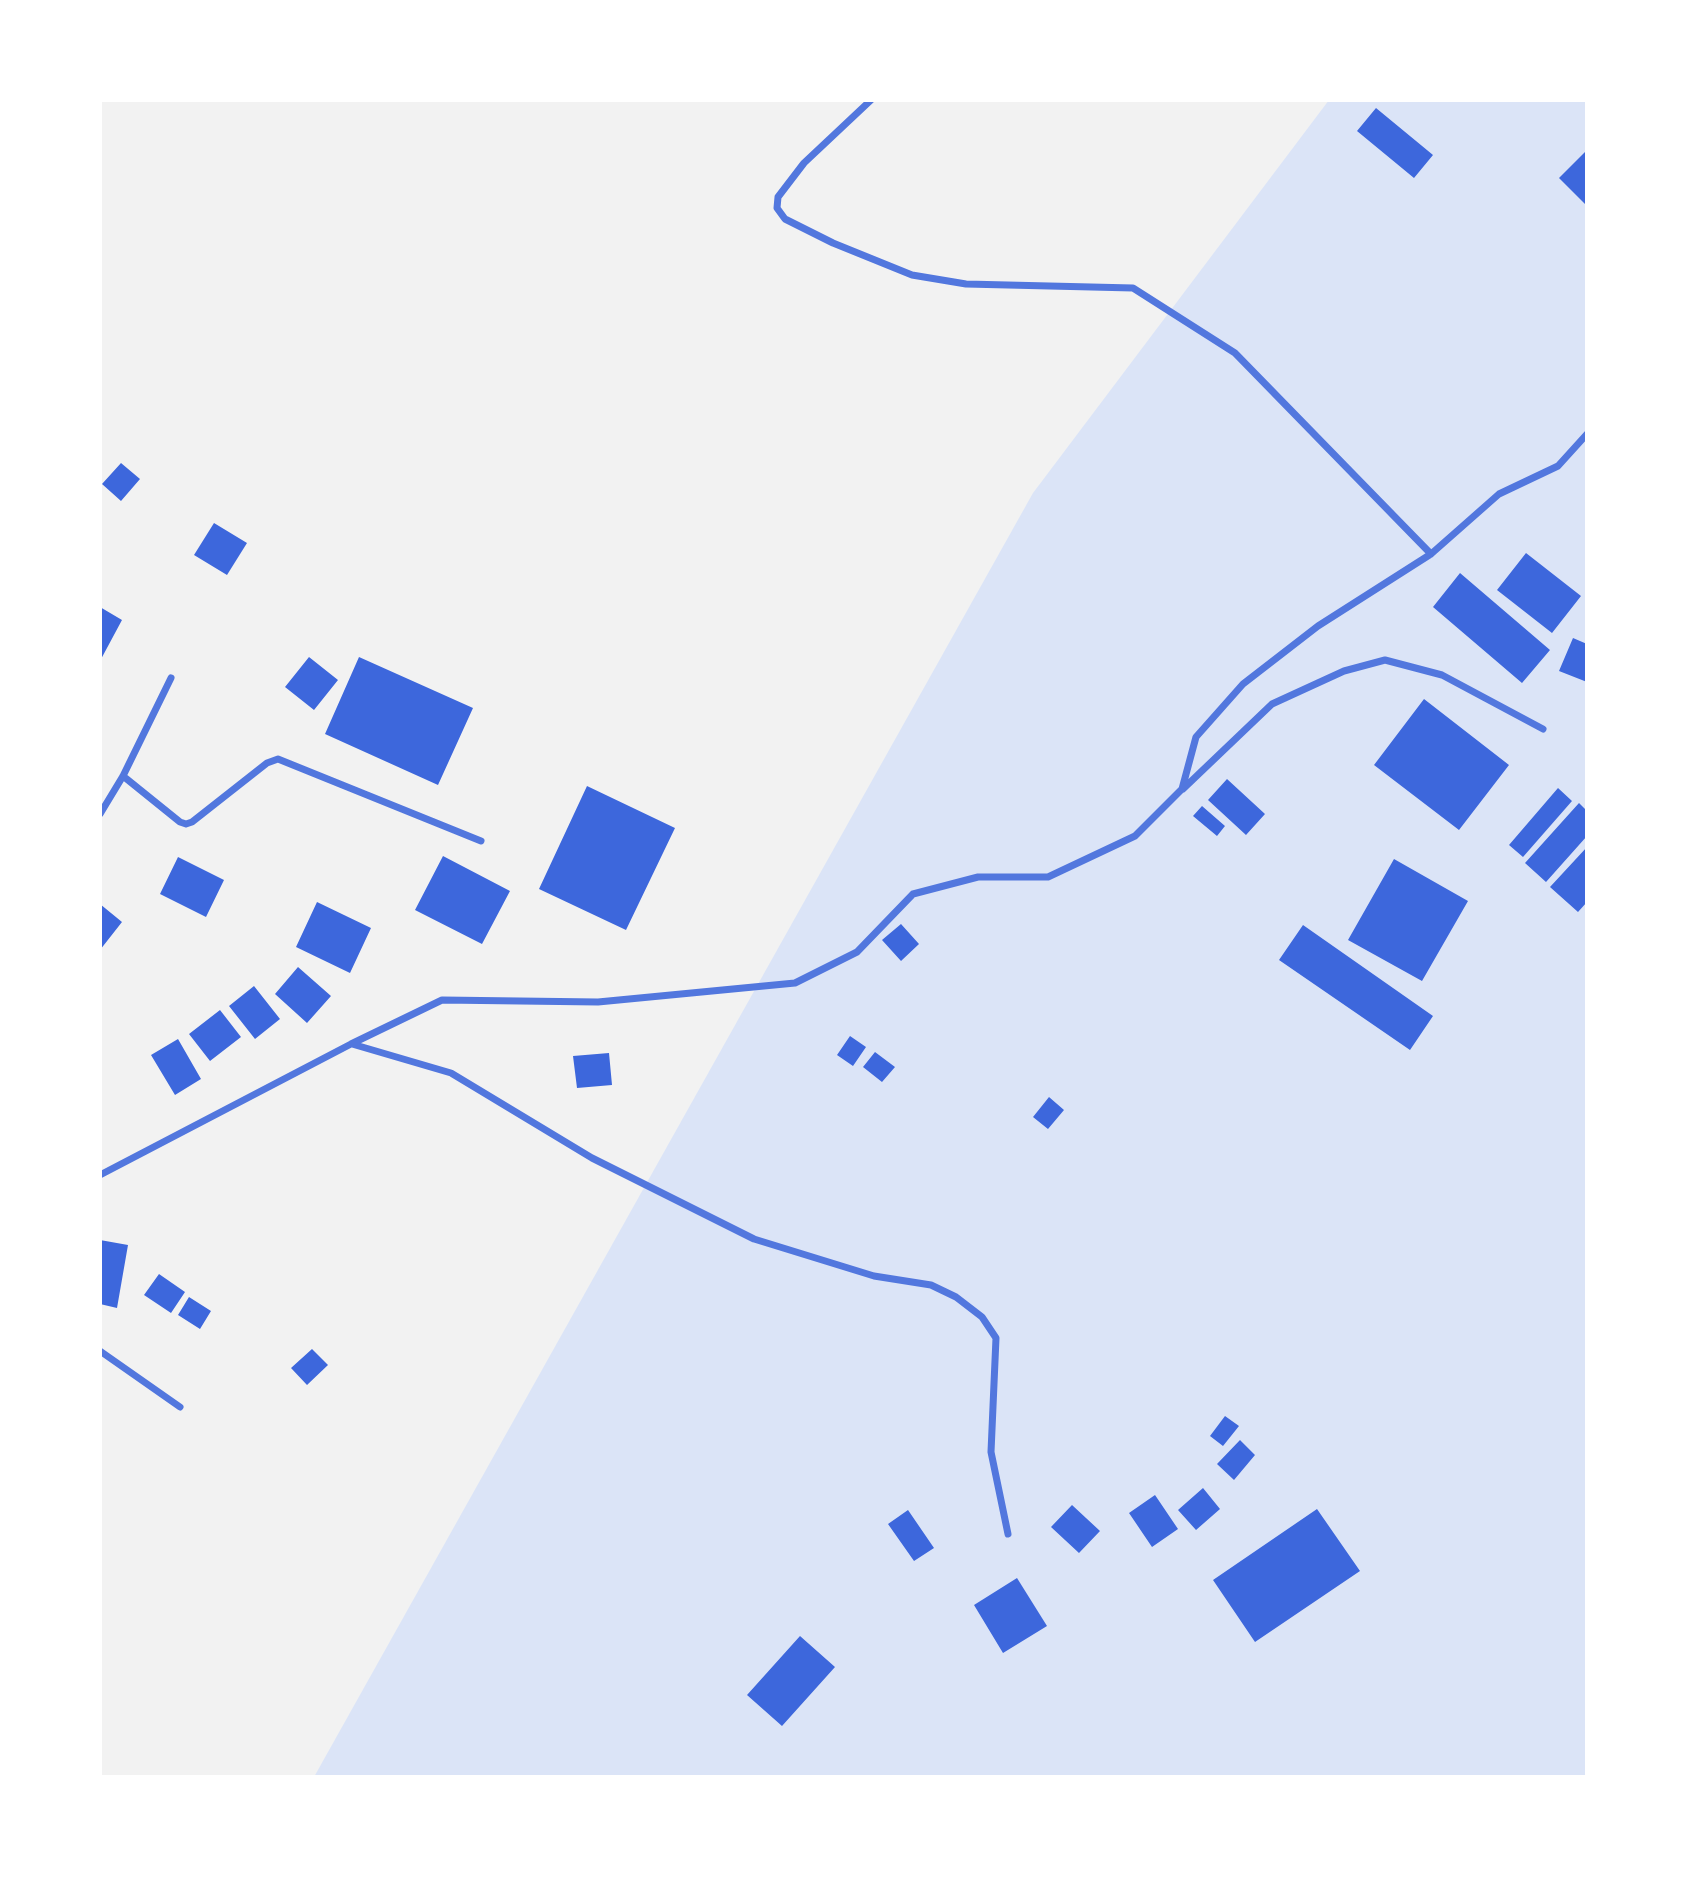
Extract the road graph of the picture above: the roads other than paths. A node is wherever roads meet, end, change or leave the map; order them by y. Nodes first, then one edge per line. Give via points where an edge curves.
1 (871, 100) edge
2 (1587, 435) edge
3 (1431, 554) junction
4 (171, 678) dead end
5 (1543, 729) dead end
6 (124, 776) junction
7 (1182, 789) junction
8 (100, 814) edge
9 (481, 841) dead end
10 (351, 1044) junction
11 (100, 1175) edge
12 (100, 1351) edge
13 (180, 1407) dead end
14 (1008, 1534) dead end

1 - 3 street via 804,163 778,197 777,208 785,219 912,275 966,284 1133,288 1235,353
2 - 3 street via 1558,466 1499,494
3 - 7 street via 1318,626 1243,684 1196,737
4 - 6 street
5 - 7 street via 1442,675 1385,660 1344,671 1272,704
6 - 8 street
6 - 9 street via 186,824 278,759
7 - 10 street via 1135,836 1048,877 978,877 913,894 857,952 795,984 598,1002 442,1000
10 - 11 street
10 - 14 street via 451,1073 592,1158 754,1239 874,1276 931,1285 956,1297 982,1317 996,1338 990,1452
12 - 13 street

